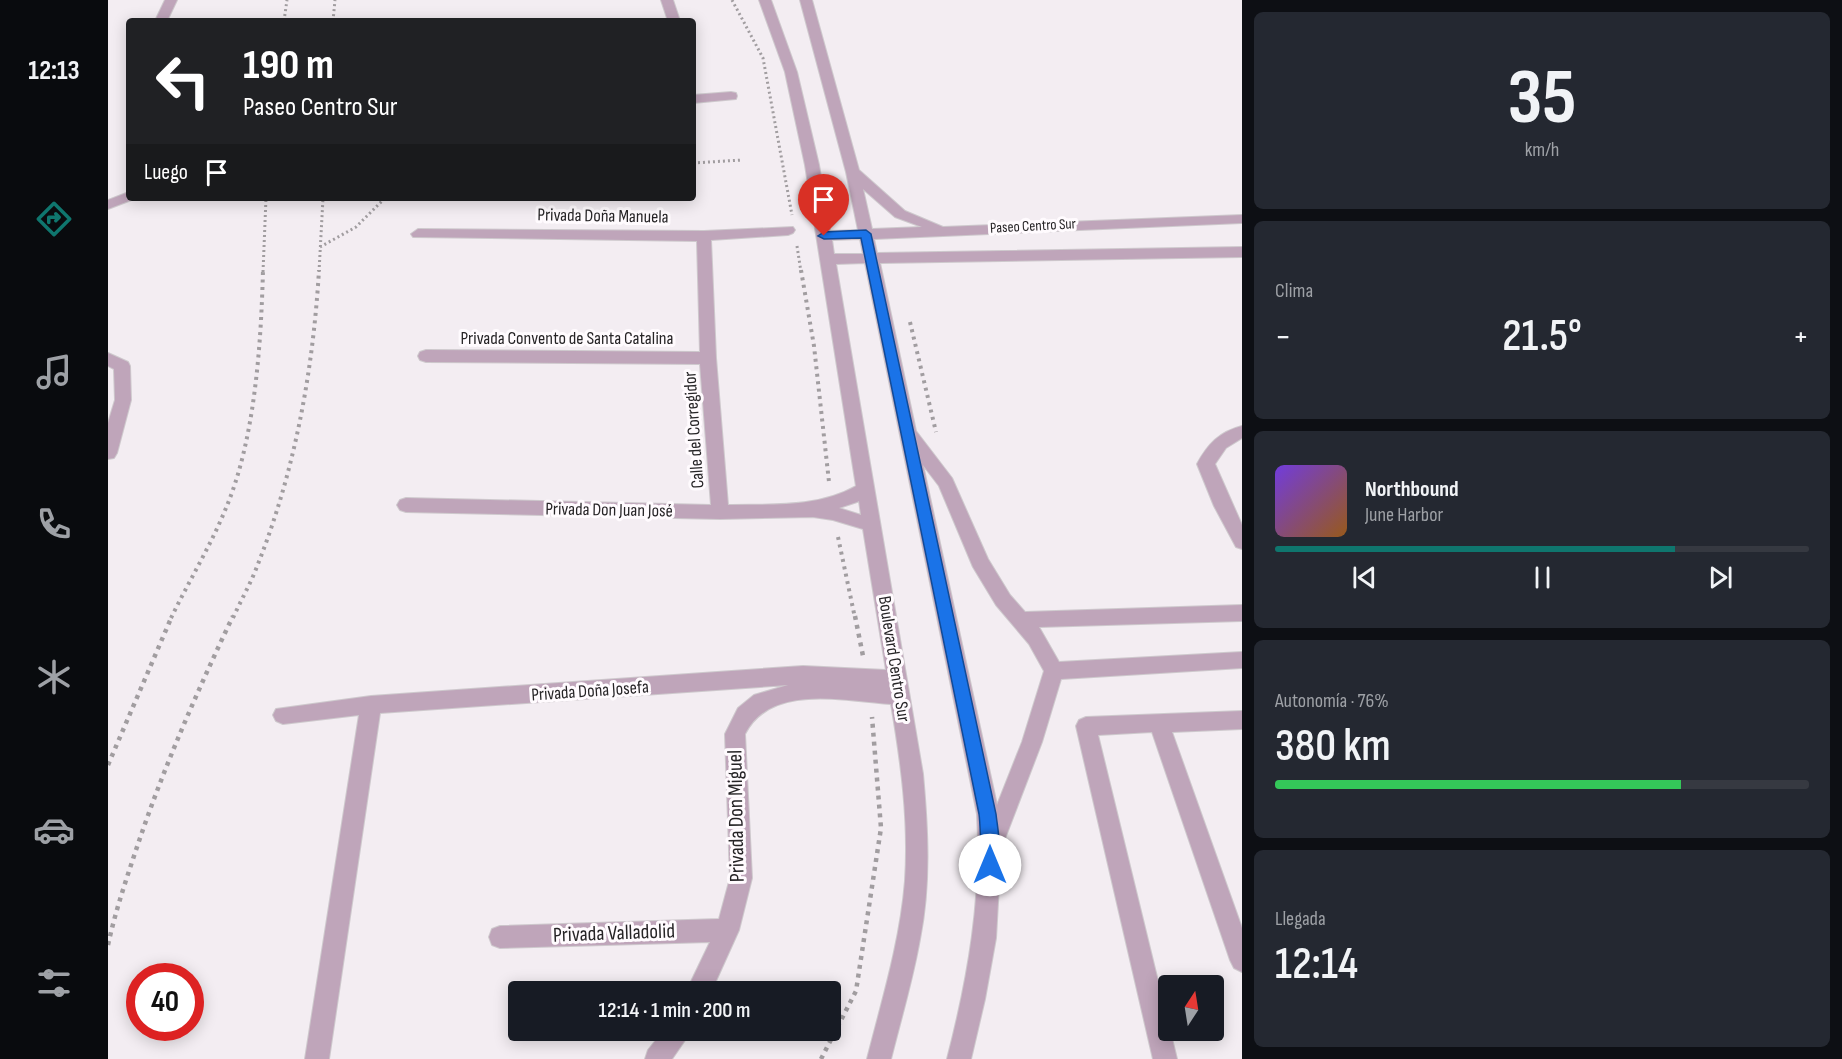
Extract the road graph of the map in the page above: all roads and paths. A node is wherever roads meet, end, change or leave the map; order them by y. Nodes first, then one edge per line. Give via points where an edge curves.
1 (171, 0) edge
2 (287, 0) edge
3 (335, 0) edge
4 (667, 0) edge
5 (765, 0) edge
6 (806, 0) edge
7 (162, 18) edge
8 (284, 18) edge
9 (333, 18) edge
10 (673, 18) edge
11 (731, 96) dead end
12 (696, 98) edge
13 (742, 160) dead end
14 (696, 163) edge
15 (853, 172) junction
16 (126, 197) edge
17 (266, 201) edge
18 (322, 201) edge
19 (382, 201) edge
20 (108, 205) edge
21 (1242, 219) edge
22 (788, 230) dead end
23 (945, 230) junction
24 (904, 232) junction
25 (418, 234) dead end
26 (866, 234) junction
27 (705, 236) junction
28 (824, 236) junction
29 (320, 247) junction
30 (1242, 252) edge
31 (915, 257) junction
32 (871, 258) junction
33 (827, 259) junction
34 (910, 321) dead end
35 (426, 356) dead end
36 (708, 358) junction
37 (108, 359) edge
38 (908, 432) junction
39 (1242, 432) edge
40 (937, 436) dead end
41 (108, 453) edge
42 (865, 489) junction
43 (406, 505) dead end
44 (813, 510) junction
45 (720, 512) junction
46 (872, 525) junction
47 (1242, 542) edge
48 (1242, 613) edge
49 (1020, 620) junction
50 (1242, 660) edge
51 (1054, 671) junction
52 (898, 688) junction
53 (371, 705) junction
54 (283, 715) dead end
55 (1242, 720) edge
56 (1159, 723) junction
57 (108, 765) edge
58 (991, 847) junction
59 (728, 930) junction
60 (500, 937) dead end
61 (108, 945) edge
62 (1242, 960) edge
63 (703, 981) edge
64 (671, 1041) edge
65 (317, 1059) edge
66 (657, 1059) edge
67 (879, 1059) edge
68 (959, 1059) edge
69 (1165, 1059) edge

1 - 7 street
2 - 8 path
3 - 9 path
4 - 10 street
5 - 28 street, Boulevard Centro Sur via 791,72
6 - 15 street
11 - 12 street
13 - 14 path
15 - 23 street via 900,214
15 - 26 street
16 - 20 street
17 - 57 path via 261,340 242,461 226,508 170,620
18 - 29 path
19 - 29 path via 361,226
21 - 23 street, Paseo Centro Sur
22 - 27 street, Privada Doña Manuela
23 - 24 street, Paseo Centro Sur
24 - 26 street, Paseo Centro Sur
24 - 31 street via 905,244
25 - 27 street, Privada Doña Manuela
26 - 28 street, Paseo Centro Sur
26 - 32 street
27 - 36 street, Calle del Corregidor
28 - 33 street, Boulevard Centro Sur
29 - 61 path via 306,393 288,474 258,565 190,707 155,793 114,915
30 - 31 street, Paseo Centro Sur via 1180,252 1166,261 1053,264 1014,255
31 - 32 street, Paseo Centro Sur
32 - 33 street, Paseo Centro Sur
32 - 38 street
33 - 42 street, Boulevard Centro Sur
34 - 40 path
35 - 36 street, Privada Convento de Santa Catalina
36 - 45 street, Calle del Corregidor
37 - 41 street via 122,366 123,400
38 - 49 street via 946,483 980,562
38 - 58 street via 988,814
39 - 47 street via 1214,447 1206,464
42 - 44 street, Privada Don Juan José
42 - 46 street, Boulevard Centro Sur
43 - 45 street, Privada Don Juan José
44 - 45 street, Privada Don Juan José
44 - 46 street, Privada Don Juan José
46 - 52 street, Boulevard Centro Sur
48 - 49 street
49 - 51 street via 1036,638
50 - 51 street
51 - 58 street via 1032,742
52 - 53 street, Privada Doña Josefa via 803,675
52 - 59 street, Privada Don Miguel via 771,696 748,708 739,720 735,734 741,878
52 - 67 street, Boulevard Centro Sur via 913,774 916,881 909,938
53 - 54 street, Privada Doña Josefa
53 - 65 street
55 - 56 street
56 - 62 street
56 - 69 street via 1086,726
58 - 68 street via 981,967
59 - 60 street, Privada Valladolid
59 - 63 street, Privada Don Miguel
64 - 66 street

